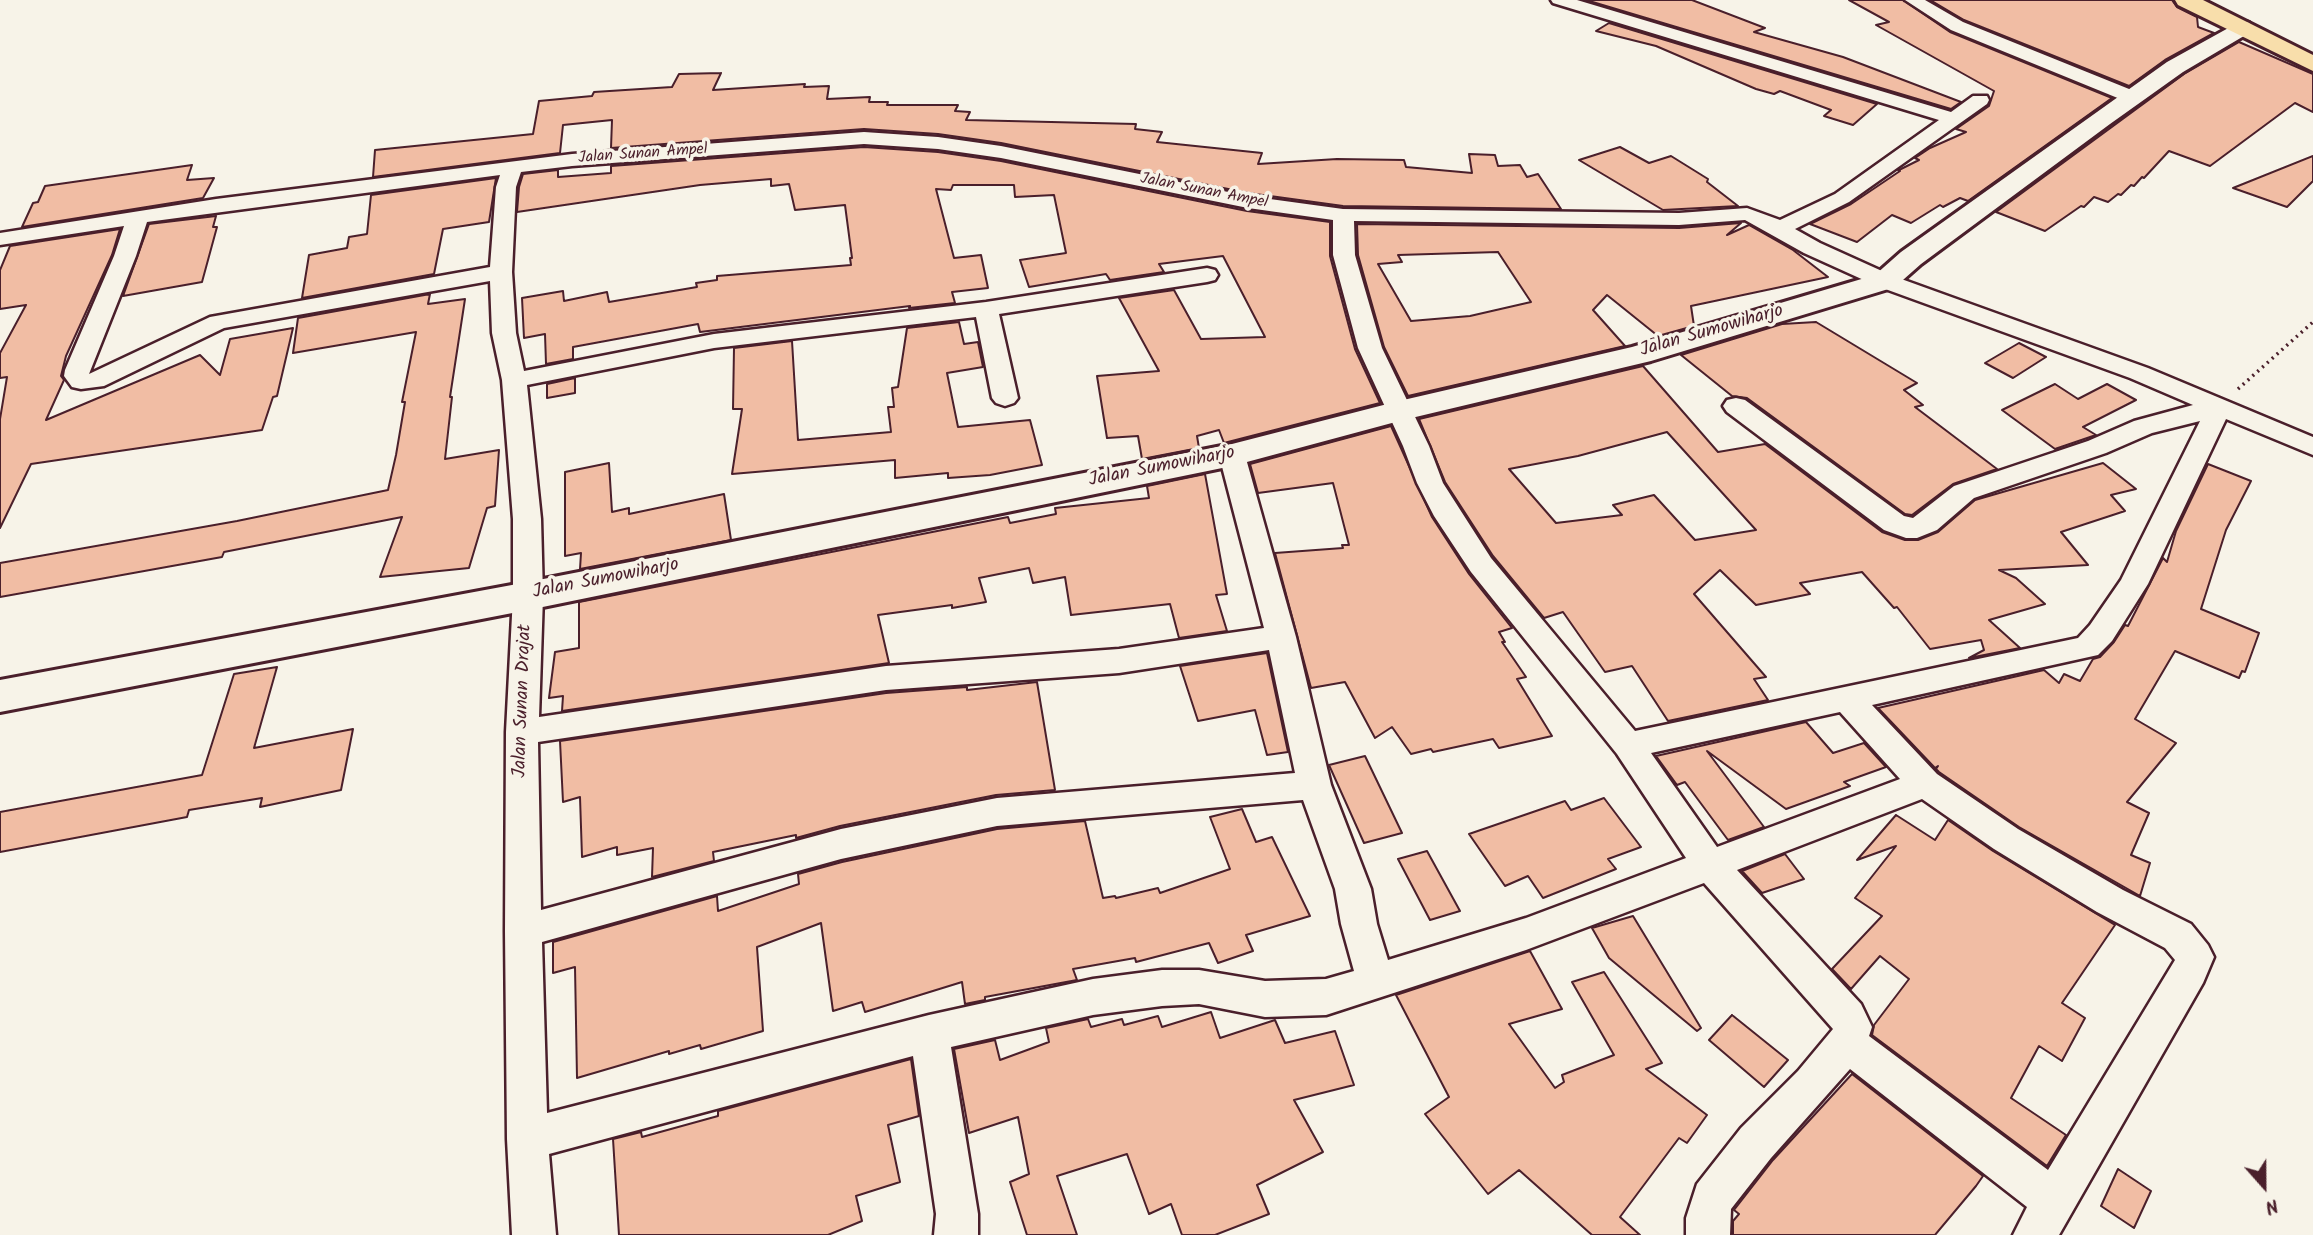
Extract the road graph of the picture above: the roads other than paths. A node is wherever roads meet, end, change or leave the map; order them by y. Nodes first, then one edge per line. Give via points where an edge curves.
1 (1559, 0) edge
2 (1913, 0) edge
3 (2186, 0) edge
4 (2241, 28) junction
5 (2313, 64) edge
6 (2132, 97) junction
7 (1980, 100) dead end
8 (1952, 118) junction
9 (512, 170) junction
10 (1343, 215) junction
11 (138, 216) junction
12 (1779, 229) junction
13 (0, 239) edge
14 (501, 272) junction
15 (1207, 275) dead end
16 (1885, 281) junction
17 (986, 309) junction
18 (514, 380) junction
19 (1005, 398) dead end
20 (1736, 406) dead end
21 (1399, 411) junction
22 (2215, 411) junction
23 (2313, 447) edge
24 (1233, 456) junction
25 (528, 596) junction
26 (1281, 637) junction
27 (0, 696) edge
28 (1847, 699) junction
29 (522, 732) junction
30 (1628, 745) junction
31 (1925, 784) junction
32 (1314, 785) junction
33 (1711, 866) junction
34 (523, 931) junction
35 (1376, 981) junction
36 (929, 1033) junction
37 (1847, 1043) junction
38 (527, 1139) junction
39 (2045, 1218) edge
40 (534, 1235) edge
41 (956, 1235) edge
42 (1708, 1235) edge

1 - 8 street
2 - 6 street via 1957,26
3 - 4 main road
4 - 5 main road
4 - 6 street, Jalan Sumowiharjo
6 - 16 street, Jalan Sumowiharjo
7 - 8 street
8 - 12 street via 1842,198
9 - 10 street, Jalan Sunan Ampel via 645,153 889,139 1001,152 1248,202
9 - 11 street, Jalan Sunan Ampel
9 - 14 street, Jalan Sunan Drajat via 506,187
10 - 12 street, Jalan Sunan Ampel via 1679,219 1747,214
10 - 21 street via 1344,255 1356,299 1370,348
11 - 13 street, Jalan Sunan Ampel
11 - 14 street via 77,370 81,382 95,381 218,322
12 - 16 street, Jalan Sunan Ampel
14 - 18 street, Jalan Sunan Drajat via 504,333
15 - 17 street
16 - 21 street, Jalan Sumowiharjo via 1640,354
16 - 22 street, Jalan Sunan Ampel via 2139,373
17 - 18 street via 715,341
17 - 19 street
18 - 25 street, Jalan Sunan Drajat via 527,519
20 - 22 street via 1906,528 1927,523 1965,492 1982,485 2084,452 2143,427
21 - 24 street, Jalan Sumowiharjo
21 - 30 street via 1430,483 1481,565
22 - 23 street, Jalan Sunan Ampel
22 - 28 street via 2133,584 2087,647
24 - 25 street, Jalan Sumowiharjo
24 - 26 street
25 - 27 street, Jalan Sumowiharjo
25 - 29 street, Jalan Sunan Drajat
26 - 29 street via 1119,661 886,678
26 - 32 street
28 - 30 street
28 - 31 street
29 - 34 street, Jalan Sunan Drajat
30 - 33 street
31 - 33 street
31 - 39 street via 2006,839 2178,936 2194,957
32 - 34 street via 997,812 841,844
32 - 35 street via 1353,889
33 - 35 street via 1526,934
33 - 37 street via 1847,1017 1853,1027
34 - 38 street, Jalan Sunan Drajat
35 - 36 street via 1326,997 1265,999 1199,987 1163,988 1093,997
36 - 38 street
36 - 41 street via 957,1214
37 - 39 street
37 - 42 street via 1712,1199
38 - 40 street, Jalan Sunan Drajat

